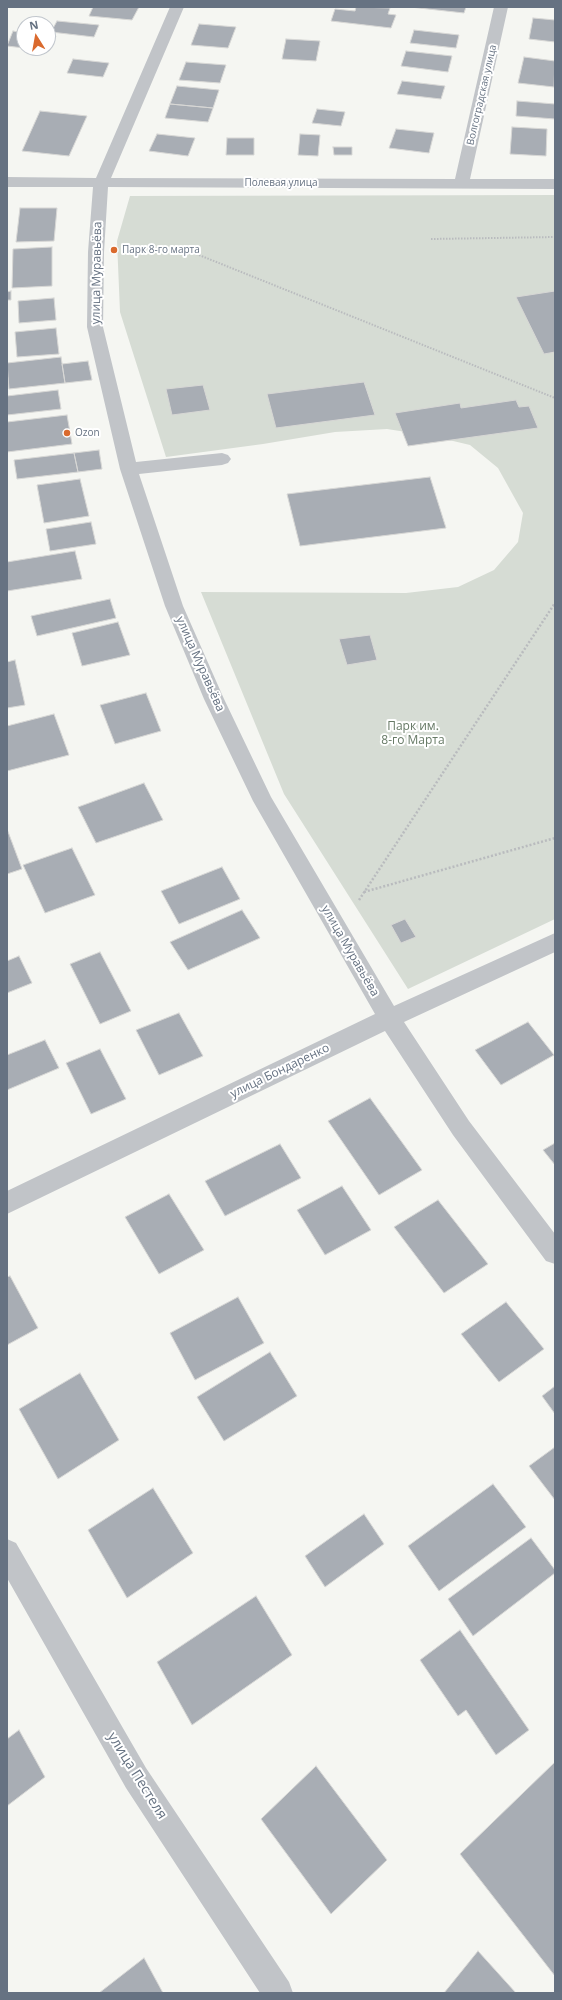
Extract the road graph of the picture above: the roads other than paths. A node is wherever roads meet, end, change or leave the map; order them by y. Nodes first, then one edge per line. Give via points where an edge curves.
1 (177, 7) edge
2 (501, 7) edge
3 (7, 182) edge
4 (101, 183) junction
5 (462, 183) junction
6 (555, 184) edge
7 (222, 459) dead end
8 (129, 469) junction
9 (555, 942) edge
10 (389, 1018) junction
11 (7, 1203) edge
12 (555, 1253) edge
13 (7, 1552) edge
14 (278, 1993) edge

1 - 4 street, улица Муравьёва
2 - 5 street, Волгоградская улица
3 - 4 street, Полевая улица
4 - 5 street, Полевая улица
4 - 8 street, улица Муравьёва via 96,244 95,327
5 - 6 street, Полевая улица
7 - 8 street
8 - 10 street, улица Муравьёва via 174,606 214,699 263,801
9 - 10 street, улица Бондаренко
10 - 11 street, улица Бондаренко
10 - 12 street, улица Муравьёва via 461,1128
13 - 14 street, улица Пестеля via 136,1778

